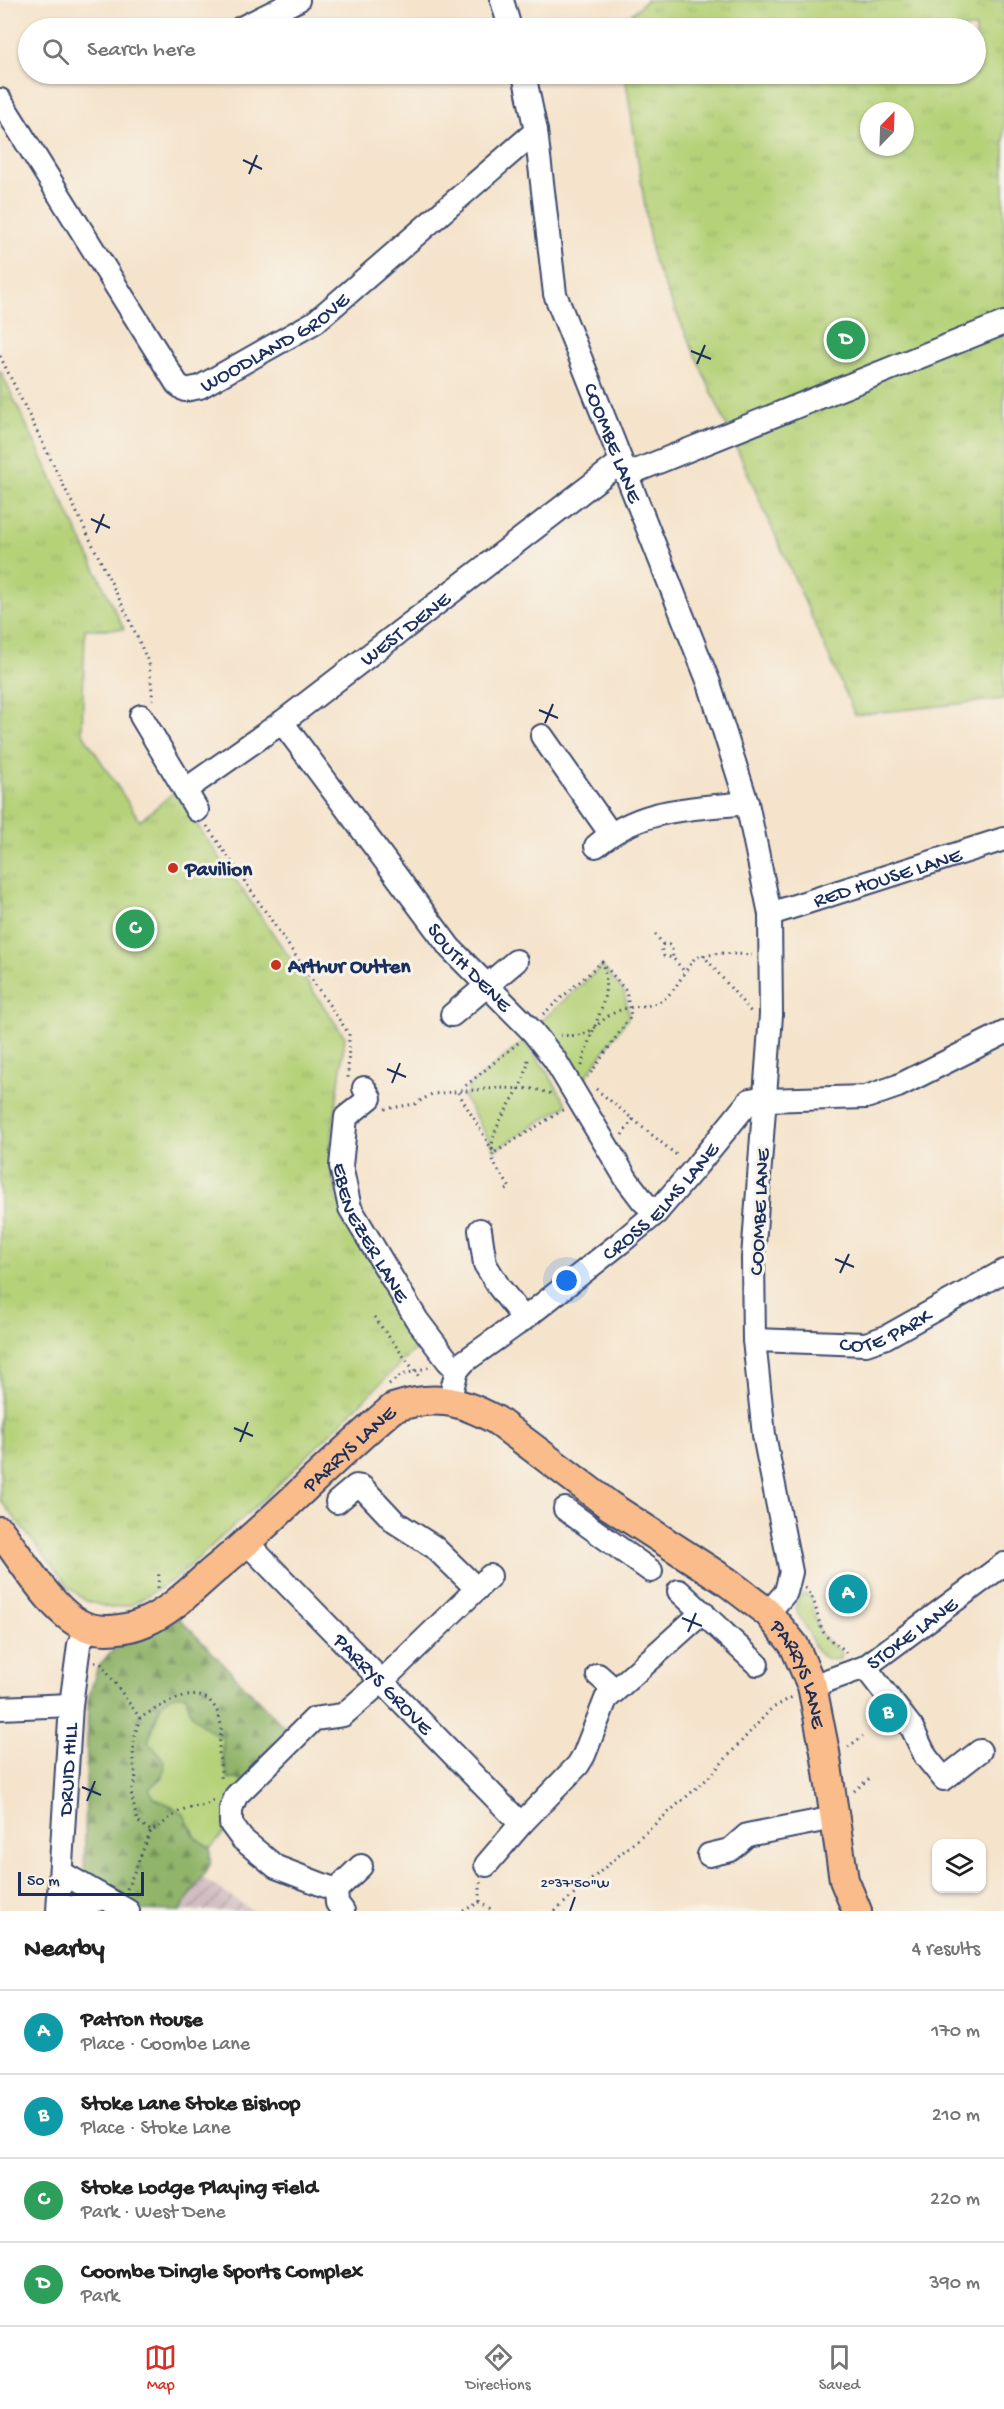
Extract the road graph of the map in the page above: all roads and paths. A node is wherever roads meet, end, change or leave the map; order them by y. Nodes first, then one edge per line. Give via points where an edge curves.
1 (298, 0) edge
2 (502, 0) edge
3 (261, 18) edge
4 (507, 18) edge
5 (526, 84) edge
6 (0, 100) edge
7 (536, 131) junction
8 (1004, 323) edge
9 (0, 356) edge
10 (623, 468) junction
11 (148, 713) joint
12 (282, 722) junction
13 (542, 736) dead end
14 (185, 790) junction
15 (747, 803) junction
16 (197, 810) joint
17 (1004, 839) edge
18 (770, 915) junction
19 (655, 934) dead end
20 (663, 944) junction
21 (770, 954) junction
22 (703, 955) junction
23 (673, 958) junction
24 (516, 961) dead end
25 (602, 962) junction
26 (684, 971) junction
27 (486, 986) junction
28 (630, 1007) junction
29 (452, 1015) dead end
30 (593, 1031) junction
31 (529, 1032) junction
32 (770, 1034) junction
33 (1004, 1034) edge
34 (356, 1084) joint
35 (520, 1088) junction
36 (458, 1092) junction
37 (578, 1094) junction
38 (765, 1099) junction
39 (346, 1117) junction
40 (494, 1153) junction
41 (694, 1170) junction
42 (506, 1190) dead end
43 (656, 1213) junction
44 (480, 1230) dead end
45 (1004, 1271) edge
46 (374, 1317) dead end
47 (524, 1318) junction
48 (754, 1340) junction
49 (458, 1370) junction
50 (442, 1400) junction
51 (337, 1502) dead end
52 (565, 1509) dead end
53 (624, 1515) junction
54 (0, 1531) edge
55 (607, 1539) junction
56 (247, 1543) junction
57 (1004, 1564) edge
58 (651, 1572) dead end
59 (791, 1579) junction
60 (679, 1591) dead end
61 (703, 1612) junction
62 (768, 1613) junction
63 (88, 1628) junction
64 (78, 1655) junction
65 (757, 1664) dead end
66 (858, 1671) junction
67 (598, 1675) dead end
68 (382, 1681) junction
69 (812, 1686) junction
70 (615, 1690) junction
71 (71, 1706) junction
72 (0, 1708) edge
73 (140, 1718) junction
74 (863, 1736) dead end
75 (844, 1750) dead end
76 (980, 1751) dead end
77 (872, 1777) dead end
78 (228, 1792) junction
79 (851, 1794) dead end
80 (834, 1818) junction
81 (521, 1824) junction
82 (151, 1831) junction
83 (709, 1855) dead end
84 (486, 1865) dead end
85 (361, 1866) dead end
86 (62, 1873) junction
87 (340, 1900) edge
88 (117, 1905) edge
89 (59, 1911) edge
90 (463, 1911) edge
91 (494, 1911) edge
92 (555, 1911) edge
93 (856, 1911) edge

1 - 3 street
2 - 4 street
5 - 7 street, COOMBE LANE
6 - 7 street, WOODLAND GROVE via 177,384 186,390 200,387 315,322
7 - 10 street, COOMBE LANE via 555,294
8 - 10 street, WEST DENE
9 - 11 path via 149,664
10 - 12 street, WEST DENE
10 - 15 street, COOMBE LANE via 709,683
11 - 14 street
12 - 14 street, WEST DENE
12 - 27 street, SOUTH DENE via 450,948
13 - 15 street via 564,751 603,840 664,811
14 - 16 street
15 - 18 street, COOMBE LANE
16 - 34 path via 349,1034
17 - 18 street, RED HOUSE LANE
18 - 21 street, COOMBE LANE
19 - 20 path
20 - 23 path via 672,948
20 - 23 path via 664,956
21 - 22 path
21 - 32 street, COOMBE LANE
22 - 26 path via 694,958
22 - 32 path
23 - 26 path
24 - 27 street
25 - 28 path via 626,991
25 - 30 path via 606,991
25 - 31 path
26 - 28 path via 674,990 662,1000 651,1006
27 - 29 street
27 - 31 street, SOUTH DENE
28 - 30 path via 618,1011
28 - 37 path via 631,1016
30 - 31 path via 574,1036
30 - 37 path via 584,1048
31 - 35 path via 528,1066
31 - 36 path
31 - 37 street, SOUTH DENE via 555,1060
32 - 38 street, COOMBE LANE
33 - 38 street via 874,1095
34 - 39 street via 370,1098
35 - 36 path
35 - 37 path
35 - 40 path via 499,1124
36 - 39 path via 432,1094 415,1104
36 - 40 path
37 - 40 path
37 - 41 path
37 - 43 street, SOUTH DENE via 627,1180
38 - 41 street, CROSS ELMS LANE via 750,1100
38 - 48 street, COOMBE LANE via 753,1258
39 - 49 street, EBENEZER LANE via 341,1166 350,1208 417,1320
40 - 42 path via 493,1160 510,1188
41 - 43 street, CROSS ELMS LANE
43 - 47 street, CROSS ELMS LANE
44 - 47 street via 485,1264
45 - 48 street, COTE PARK via 886,1337 866,1344
46 - 50 path
47 - 49 street, CROSS ELMS LANE via 472,1355
48 - 59 street, COOMBE LANE via 764,1435
49 - 50 street
50 - 53 main road, PARRYS LANE via 465,1405 496,1420
50 - 56 main road, PARRYS LANE via 393,1408
51 - 68 street via 356,1486 362,1487 395,1522 484,1582
52 - 55 street
53 - 55 street
53 - 62 main road, PARRYS LANE
54 - 63 main road via 54,1603
55 - 58 street
56 - 63 main road, PARRYS LANE via 157,1616 118,1629
56 - 68 street, PARRYS GROVE
57 - 66 street, STOKE LANE
59 - 62 street via 786,1592
59 - 66 path via 813,1595 823,1631 845,1650
60 - 61 street
61 - 65 street
61 - 70 street
62 - 69 main road, PARRYS LANE via 794,1645
63 - 64 street, DRUID HILL
64 - 71 street, DRUID HILL
64 - 73 path via 101,1664
66 - 69 street, STOKE LANE
66 - 76 street via 912,1728 944,1779
67 - 70 street
68 - 78 street via 342,1715 314,1719
68 - 81 street, PARRYS GROVE
69 - 80 main road, PARRYS LANE
69 - 92 path via 771,1709 708,1778
70 - 81 street via 606,1700 578,1765
71 - 72 street
71 - 86 street, DRUID HILL
73 - 78 path via 164,1703 198,1694 206,1697 218,1714 222,1773
73 - 82 path via 134,1737 136,1779 131,1792 137,1821
74 - 75 path
77 - 79 path
78 - 82 path via 203,1807 188,1808 171,1816
78 - 87 street via 231,1824 242,1839 276,1867
80 - 83 street via 747,1835 730,1850
80 - 93 main road, PARRYS LANE via 844,1880
81 - 84 street
82 - 88 path
85 - 87 street
86 - 88 street
86 - 89 street, DRUID HILL
88 - 89 street
90 - 91 path via 480,1902

